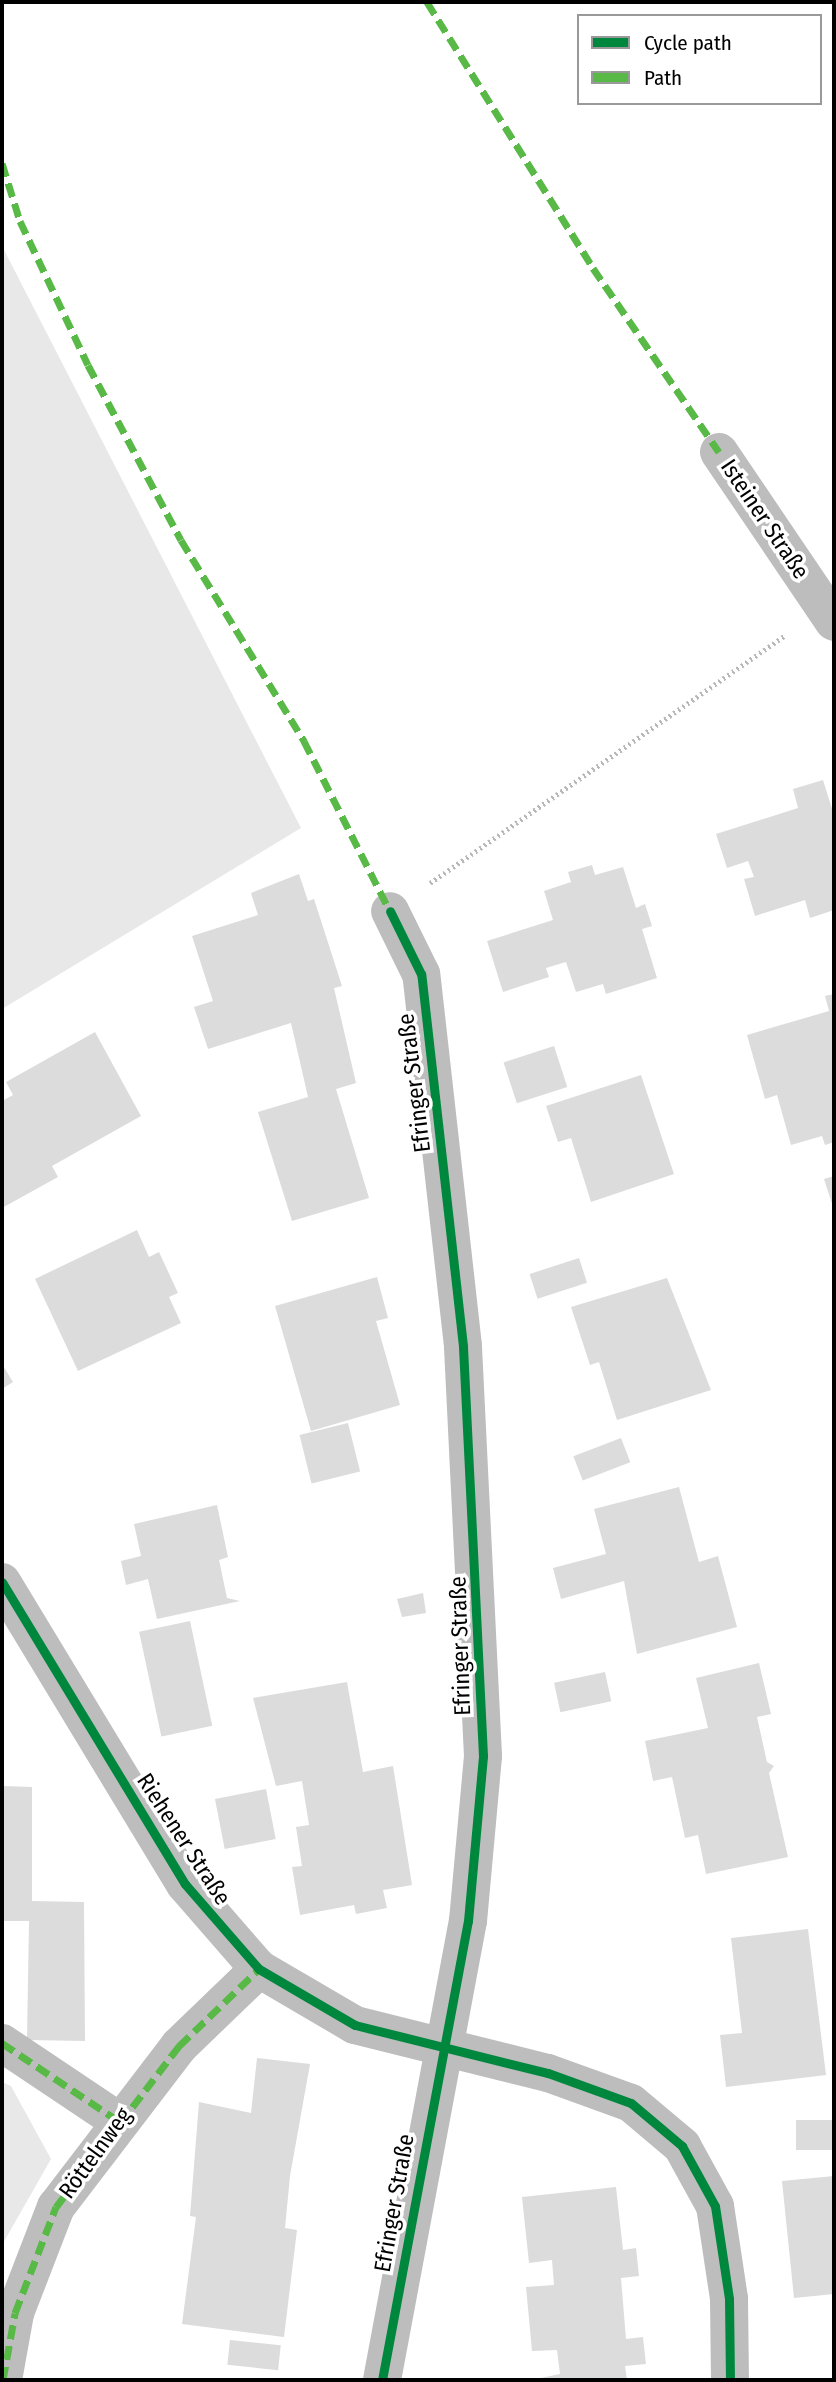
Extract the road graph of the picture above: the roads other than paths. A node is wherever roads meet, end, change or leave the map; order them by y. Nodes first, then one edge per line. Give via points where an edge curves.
1 (719, 452) dead end
2 (830, 615) edge
3 (390, 911) road end
4 (2, 1582) edge
5 (259, 1969) junction
6 (2, 2043) edge
7 (440, 2050) junction
8 (117, 2120) junction
9 (3, 2380) edge
10 (382, 2380) edge
11 (730, 2380) edge

1 - 2 street, Isteiner Straße
3 - 7 street, Efringer Straße via 421,974 463,1346 475,1520 483,1756 468,1921
4 - 5 street, Riehener Straße via 185,1884
5 - 7 street, Riehener Straße via 355,2025
5 - 8 street, Röttelnweg via 179,2046
6 - 8 street
7 - 10 street, Efringer Straße
7 - 11 street, Riehener Straße via 548,2073 631,2103 682,2146 715,2206 729,2299
8 - 9 street, Röttelnweg via 55,2207 15,2313

